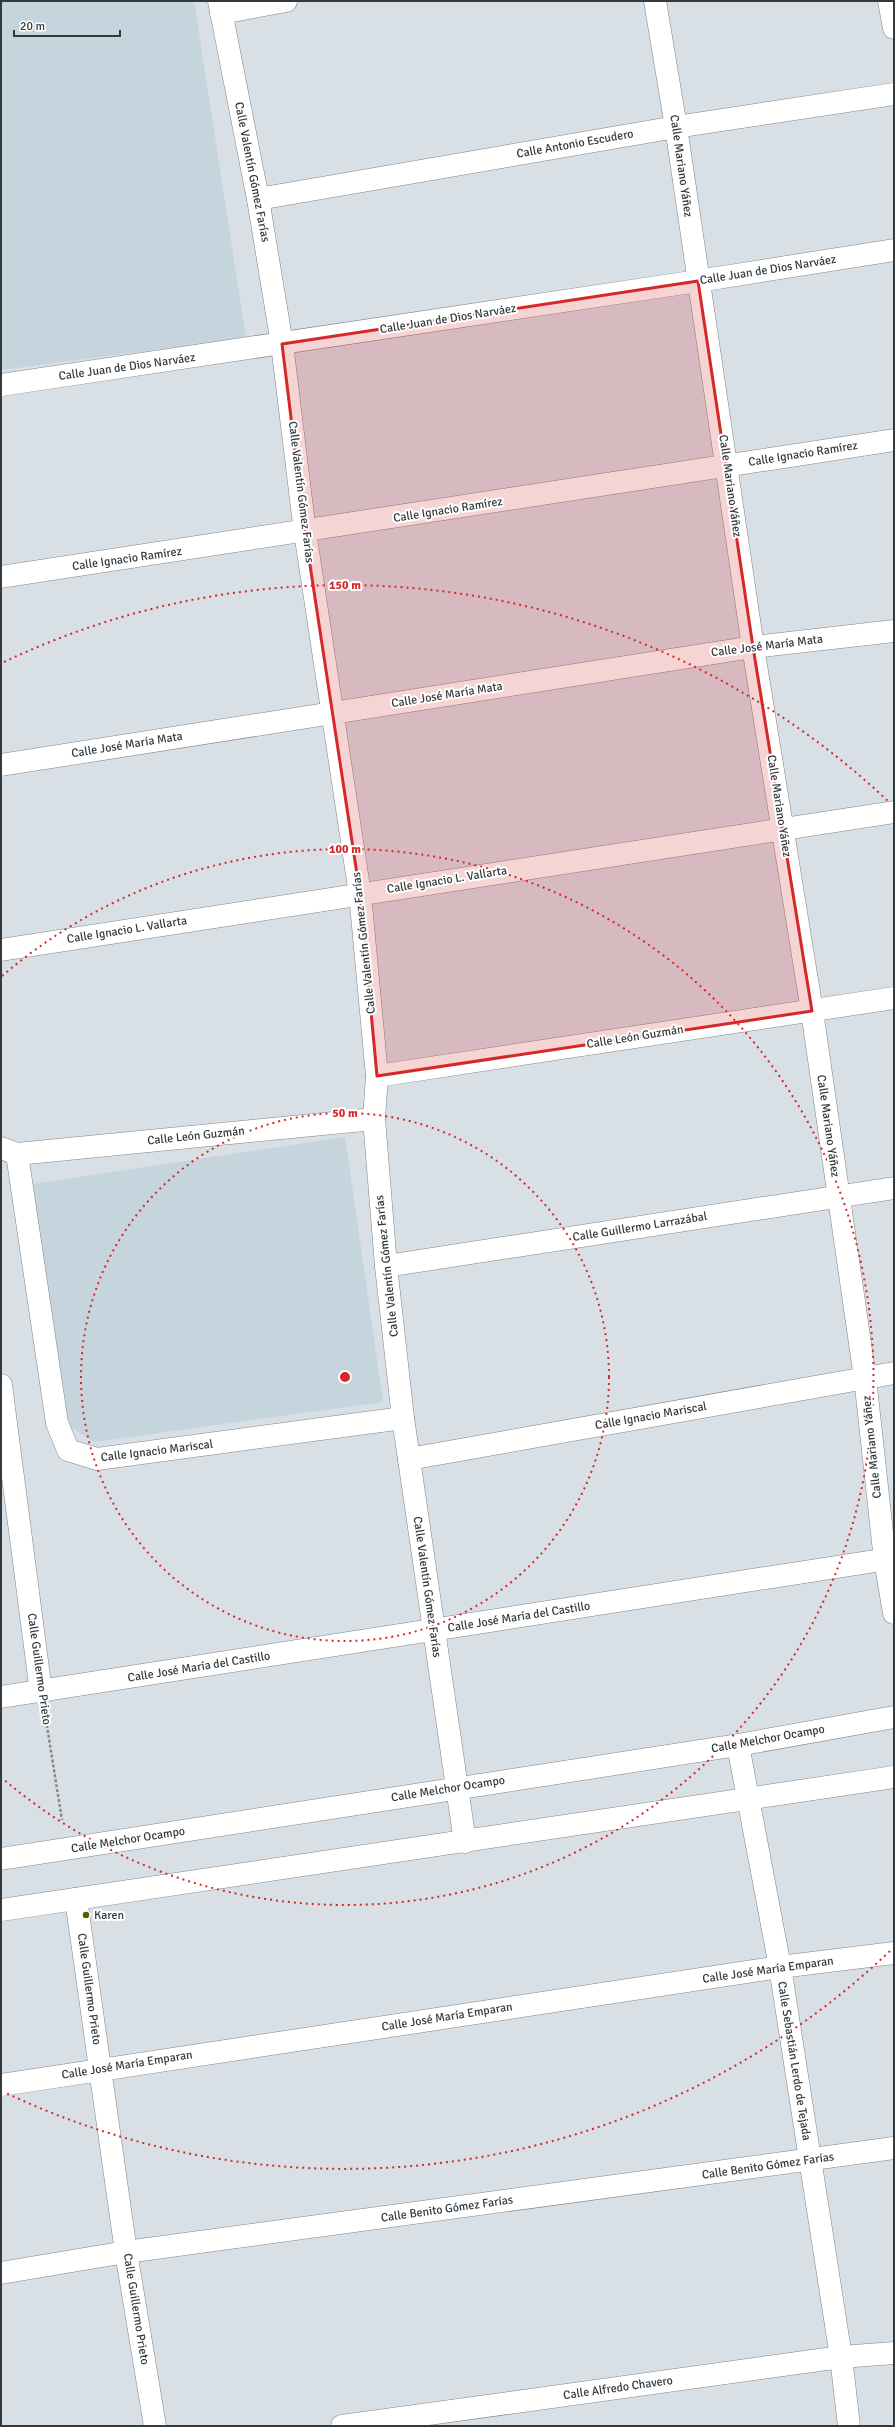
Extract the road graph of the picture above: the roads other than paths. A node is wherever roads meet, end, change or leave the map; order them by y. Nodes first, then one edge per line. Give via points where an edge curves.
1 (286, 1) edge
2 (655, 1) edge
3 (889, 1) edge
4 (220, 7) edge
5 (894, 28) edge
6 (894, 94) edge
7 (676, 127) junction
8 (258, 199) junction
9 (894, 250) edge
10 (698, 281) junction
11 (282, 344) junction
12 (1, 385) edge
13 (894, 440) edge
14 (727, 466) junction
15 (305, 532) junction
16 (1, 577) edge
17 (894, 631) edge
18 (753, 647) junction
19 (334, 712) junction
20 (1, 765) edge
21 (894, 812) edge
22 (782, 827) junction
23 (360, 894) junction
24 (1, 950) edge
25 (894, 998) edge
26 (812, 1011) junction
27 (376, 1076) junction
28 (374, 1119) junction
29 (9, 1151) edge
30 (894, 1188) edge
31 (838, 1196) junction
32 (386, 1266) junction
33 (894, 1373) edge
34 (865, 1378) junction
35 (1, 1385) edge
36 (403, 1418) junction
37 (409, 1459) junction
38 (10, 1511) edge
39 (889, 1559) edge
40 (894, 1612) edge
41 (433, 1630) junction
42 (41, 1692) junction
43 (1, 1697) edge
44 (894, 1717) edge
45 (738, 1745) junction
46 (894, 1777) edge
47 (455, 1787) junction
48 (748, 1798) junction
49 (465, 1842) junction
50 (1, 1859) edge
51 (76, 1899) junction
52 (1, 1910) edge
53 (894, 1953) edge
54 (780, 1967) junction
55 (101, 2069) junction
56 (1, 2085) edge
57 (894, 2148) edge
58 (810, 2161) junction
59 (126, 2252) junction
60 (1, 2273) edge
61 (894, 2353) edge
62 (841, 2357) junction
63 (155, 2426) edge
64 (342, 2426) edge
65 (849, 2426) edge

1 - 4 street
2 - 7 street, Calle Mariano Yáñez
3 - 5 street
4 - 8 street, Calle Valentín Gómez Farías
6 - 7 street, Calle Antonio Escudero
7 - 8 street, Calle Antonio Escudero
7 - 10 street, Calle Mariano Yáñez
8 - 11 street, Calle Valentín Gómez Farías
9 - 10 street, Calle Juan de Dios Narváez
10 - 11 street, Calle Juan de Dios Narváez
10 - 14 street, Calle Mariano Yáñez
11 - 12 street, Calle Juan de Dios Narváez
11 - 15 street, Calle Valentín Gómez Farías
13 - 14 street, Calle Ignacio Ramírez
14 - 15 street, Calle Ignacio Ramírez
14 - 18 street, Calle Mariano Yáñez
15 - 16 street, Calle Ignacio Ramírez
15 - 19 street, Calle Valentín Gómez Farías
17 - 18 street, Calle José María Mata
18 - 19 street, Calle José María Mata
18 - 22 street, Calle Mariano Yáñez
19 - 20 street, Calle José María Mata
19 - 23 street, Calle Valentín Gómez Farías
21 - 22 street, Calle Ignacio L. Vallarta
22 - 23 street, Calle Ignacio L. Vallarta
22 - 26 street, Calle Mariano Yáñez
23 - 24 street, Calle Ignacio L. Vallarta
23 - 27 street, Calle Valentín Gómez Farías
25 - 26 street, Calle León Guzmán
26 - 27 street, Calle León Guzmán
26 - 31 street, Calle Mariano Yáñez
27 - 28 street, Calle Valentín Gómez Farías
28 - 29 street, Calle León Guzmán
28 - 32 street, Calle Valentín Gómez Farías
29 - 36 street, Calle Ignacio Mariscal via 57,1423 68,1450 97,1459
30 - 31 street, Calle Guillermo Larrazábal
31 - 32 street, Calle Guillermo Larrazábal
31 - 34 street, Calle Mariano Yáñez
32 - 36 street, Calle Valentín Gómez Farías
33 - 34 street, Calle Ignacio Mariscal
34 - 37 street, Calle Ignacio Mariscal
34 - 39 street, Calle Mariano Yáñez
35 - 38 street, Calle Guillermo Prieto
36 - 37 street, Calle Valentín Gómez Farías
37 - 41 street, Calle Valentín Gómez Farías
38 - 42 street, Calle Guillermo Prieto
39 - 40 street, Calle Mariano Yáñez
39 - 41 street, Calle José María del Castillo
41 - 42 street, Calle José María del Castillo
41 - 47 street, Calle Valentín Gómez Farías
42 - 43 street, Calle José María del Castillo
44 - 45 street, Calle Melchor Ocampo
45 - 47 street, Calle Melchor Ocampo
45 - 48 street, Calle Sebastián Lerdo de Tejada
46 - 48 street
47 - 49 street, Calle Valentín Gómez Farías
47 - 50 street, Calle Melchor Ocampo
48 - 49 street
48 - 54 street, Calle Sebastián Lerdo de Tejada
49 - 51 street
51 - 52 street
51 - 55 street, Calle Guillermo Prieto
53 - 54 street, Calle José María Emparan
54 - 55 street, Calle José María Emparan
54 - 58 street, Calle Sebastián Lerdo de Tejada
55 - 56 street, Calle José María Emparan
55 - 59 street, Calle Guillermo Prieto
57 - 58 street, Calle Benito Gómez Farías
58 - 59 street, Calle Benito Gómez Farías
58 - 62 street, Calle Sebastián Lerdo de Tejada
59 - 60 street, Calle Benito Gómez Farías
59 - 63 street, Calle Guillermo Prieto
61 - 62 street, Calle Alfredo Chavero
62 - 64 street, Calle Alfredo Chavero
62 - 65 street, Calle Sebastián Lerdo de Tejada

